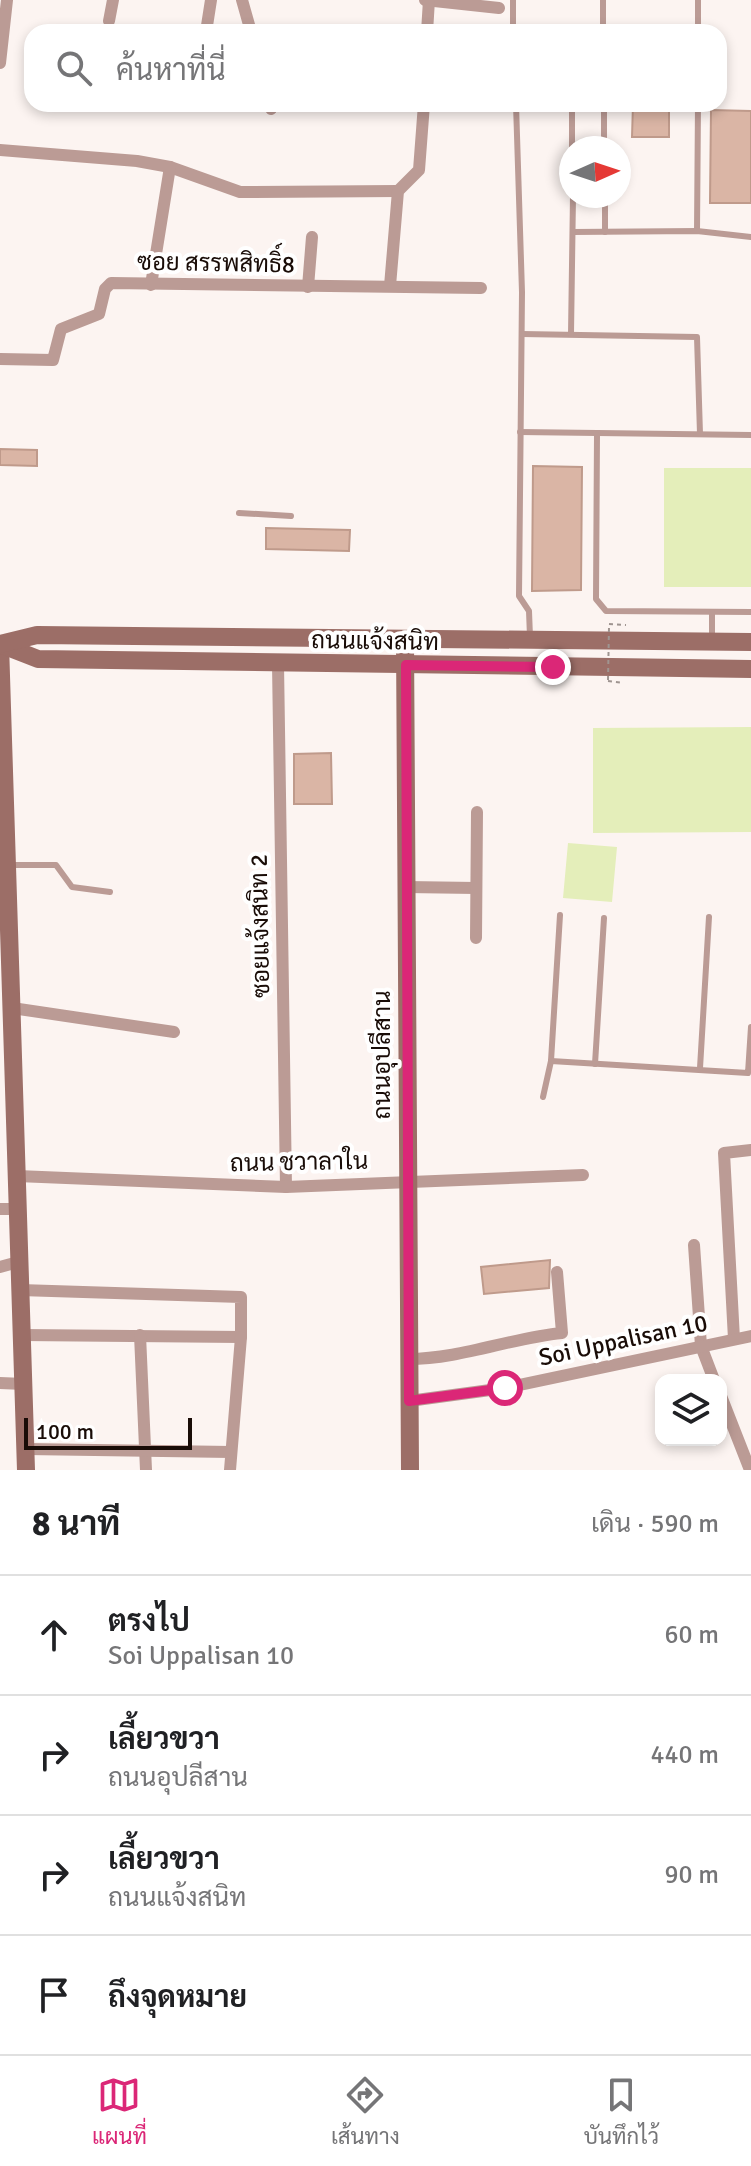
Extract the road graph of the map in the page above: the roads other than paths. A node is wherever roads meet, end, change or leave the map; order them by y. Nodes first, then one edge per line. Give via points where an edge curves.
1 (7, 0) edge
2 (113, 0) edge
3 (211, 0) edge
4 (242, 0) edge
5 (427, 0) edge
6 (513, 0) edge
7 (603, 0) edge
8 (698, 0) edge
9 (499, 8) dead end
10 (109, 21) dead end
11 (207, 24) edge
12 (249, 24) edge
13 (427, 24) edge
14 (513, 24) edge
15 (603, 24) edge
16 (698, 24) edge
17 (0, 63) edge
18 (423, 112) edge
19 (516, 112) edge
20 (572, 112) edge
21 (604, 112) edge
22 (698, 112) edge
23 (572, 136) edge
24 (604, 136) edge
25 (0, 150) edge
26 (170, 167) junction
27 (398, 191) junction
28 (573, 208) edge
29 (605, 208) edge
30 (697, 231) junction
31 (573, 232) junction
32 (605, 232) junction
33 (312, 237) dead end
34 (751, 237) edge
35 (151, 285) junction
36 (390, 286) junction
37 (308, 287) junction
38 (481, 288) dead end
39 (522, 334) junction
40 (571, 334) junction
41 (0, 359) edge
42 (520, 432) junction
43 (700, 434) junction
44 (597, 435) junction
45 (751, 435) edge
46 (239, 513) dead end
47 (291, 516) dead end
48 (712, 612) junction
49 (751, 612) edge
50 (405, 639) junction
51 (713, 641) junction
52 (530, 642) junction
53 (751, 642) edge
54 (0, 644) edge
55 (278, 664) junction
56 (406, 665) junction
57 (751, 669) edge
58 (477, 812) dead end
59 (6, 857) edge
60 (406, 887) junction
61 (476, 888) junction
62 (110, 892) dead end
63 (560, 915) dead end
64 (709, 917) dead end
65 (604, 918) dead end
66 (6, 934) edge
67 (476, 938) dead end
68 (6, 974) edge
69 (12, 1008) junction
70 (751, 1027) edge
71 (174, 1032) dead end
72 (551, 1061) junction
73 (595, 1064) junction
74 (700, 1068) junction
75 (543, 1097) dead end
76 (751, 1150) edge
77 (583, 1175) dead end
78 (17, 1176) junction
79 (406, 1181) junction
80 (286, 1187) junction
81 (9, 1209) edge
82 (694, 1245) dead end
83 (9, 1265) edge
84 (557, 1272) dead end
85 (20, 1290) junction
86 (22, 1335) junction
87 (140, 1335) junction
88 (751, 1336) edge
89 (241, 1337) junction
90 (734, 1339) junction
91 (701, 1346) junction
92 (408, 1359) junction
93 (712, 1374) edge
94 (0, 1383) edge
95 (24, 1384) junction
96 (409, 1401) junction
97 (727, 1411) edge
98 (145, 1448) junction
99 (26, 1449) junction
100 (231, 1452) junction
101 (26, 1470) edge
102 (146, 1470) edge
103 (230, 1470) edge
104 (410, 1470) edge
105 (750, 1470) edge

1 - 17 street
2 - 10 street
3 - 11 street
4 - 12 street
5 - 9 street
5 - 13 street
6 - 14 lane
7 - 15 lane
8 - 16 lane
18 - 27 street via 419,170
19 - 39 lane
20 - 23 lane
21 - 24 lane
22 - 30 lane
25 - 26 street
26 - 27 street via 240,192
26 - 35 street
27 - 36 street
28 - 31 lane
29 - 32 lane
30 - 32 lane
30 - 34 lane
31 - 32 lane
31 - 40 lane
33 - 37 street
35 - 37 street, ซอย สรรพสิทธิ์8
35 - 41 street, ซอย สรรพสิทธิ์8 via 111,283 99,314 61,329 53,360
36 - 37 street, ซอย สรรพสิทธิ์8
36 - 38 street, ซอย สรรพสิทธิ์8
39 - 40 lane
39 - 42 lane
40 - 43 lane via 697,337
42 - 44 lane
42 - 52 lane via 519,596 529,611
43 - 44 lane
43 - 45 lane
44 - 48 lane via 596,599 606,611
46 - 47 lane
48 - 49 lane
48 - 51 lane
50 - 52 street, ถนนแจ้งสนิท
50 - 54 street, ถนนแจ้งสนิท via 37,635
50 - 56 street, ถนนอุปลีสาน
51 - 52 street, ถนนแจ้งสนิท
51 - 53 street, ถนนแจ้งสนิท
54 - 55 street, ถนนแจ้งสนิท via 38,659
54 - 59 street
55 - 56 street, ถนนแจ้งสนิท
55 - 80 street, ซอยแจ้งสนิท 2
56 - 57 street, ถนนแจ้งสนิท
56 - 60 street, ถนนอุปลีสาน
58 - 61 street
59 - 62 lane via 56,865 72,887
59 - 66 street
60 - 61 street
60 - 79 street, ถนนอุปลีสาน
61 - 67 street
63 - 72 lane
64 - 74 lane
65 - 73 lane
66 - 68 street
68 - 69 street
69 - 71 street
69 - 78 street
70 - 74 lane via 748,1073
72 - 73 lane
72 - 75 lane
73 - 74 lane
76 - 90 street via 724,1153
77 - 79 street, ถนน ชวาลาใน
78 - 80 street, ถนน ชวาลาใน
78 - 81 street
79 - 80 street, ถนน ชวาลาใน
79 - 92 street, ถนนอุปลีสาน
81 - 83 street
82 - 91 street
83 - 85 street
84 - 92 street via 562,1333 487,1350
85 - 86 street
85 - 89 street via 241,1297
86 - 87 street
86 - 95 street
87 - 89 street
87 - 98 street
88 - 90 street, Soi Uppalisan 10
89 - 100 street
90 - 91 street, Soi Uppalisan 10
91 - 93 street
91 - 96 street, Soi Uppalisan 10 via 505,1388
92 - 96 street, ถนนอุปลีสาน
94 - 95 street
95 - 99 street
96 - 104 street, ถนนอุปลีสาน
97 - 105 street
98 - 99 street
98 - 100 street
98 - 102 street
99 - 101 street
100 - 103 street

